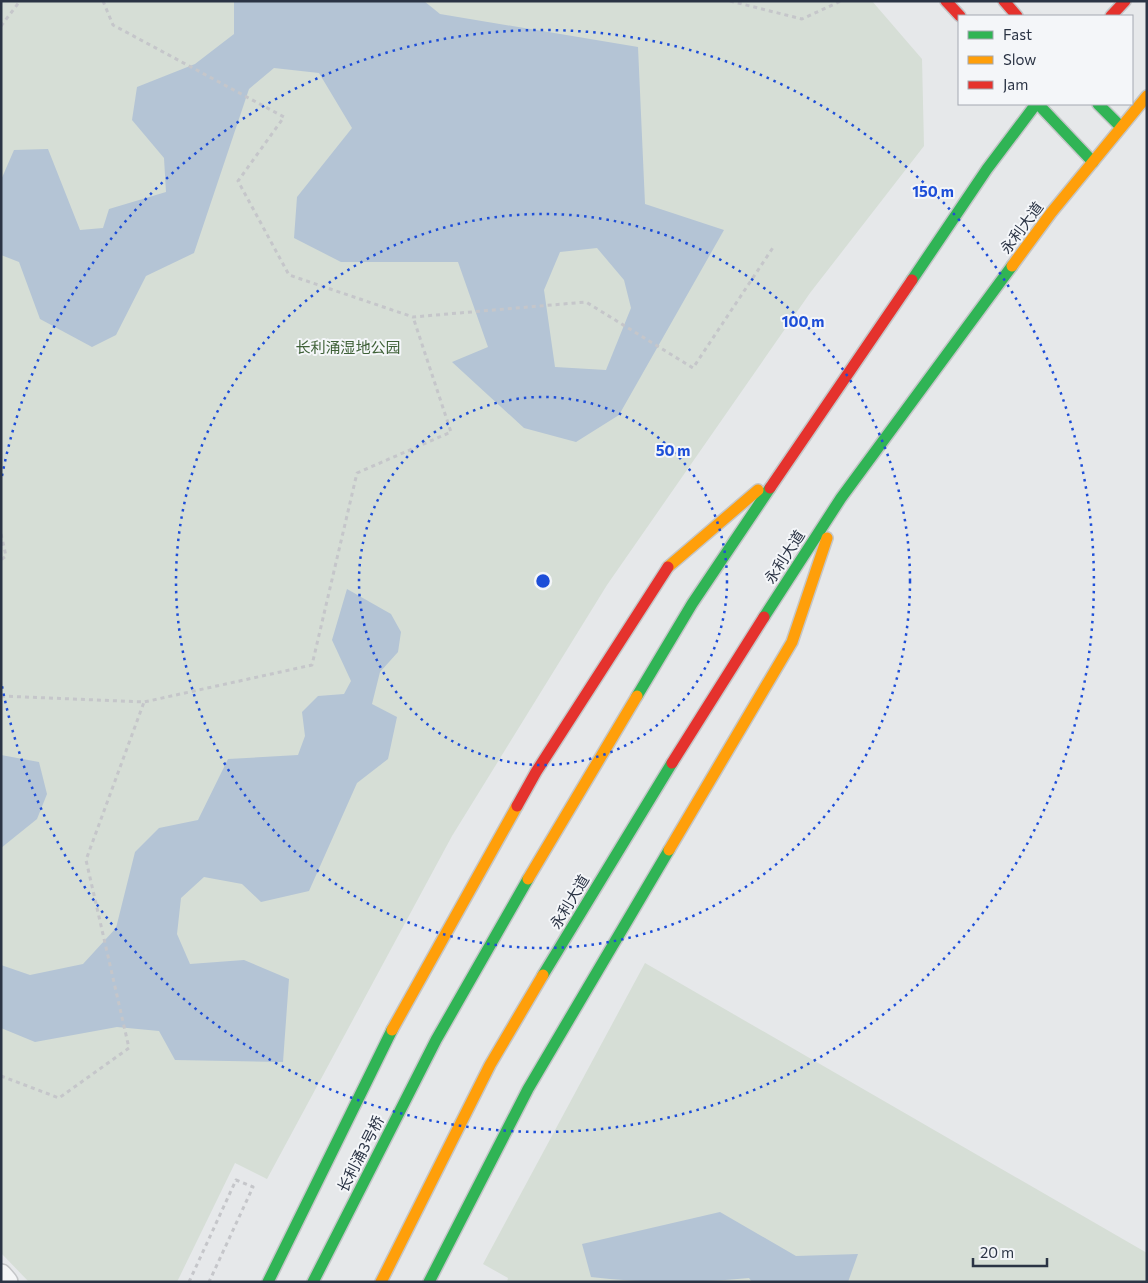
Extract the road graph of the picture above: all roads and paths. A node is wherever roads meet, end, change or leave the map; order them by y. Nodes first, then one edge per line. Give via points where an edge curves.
1 (20, 1) edge
2 (103, 1) edge
3 (730, 1) edge
4 (841, 1) edge
5 (946, 1) edge
6 (1004, 1) edge
7 (1125, 1) edge
8 (959, 15) edge
9 (1016, 15) edge
10 (1112, 15) edge
11 (1, 26) edge
12 (1147, 96) edge
13 (1036, 105) edge
14 (1038, 105) edge
15 (1099, 105) edge
16 (1121, 127) junction
17 (1093, 162) junction
18 (774, 246) dead end
19 (413, 317) junction
20 (784, 468) junction
21 (841, 498) junction
22 (1, 534) edge
23 (1, 560) edge
24 (1, 696) edge
25 (144, 702) junction
26 (1, 1076) edge
27 (1, 1275) edge
28 (7, 1282) edge
29 (189, 1282) edge
30 (209, 1282) edge
31 (268, 1282) edge
32 (313, 1282) edge
33 (381, 1282) edge
34 (429, 1282) edge

1 - 11 path
2 - 19 path via 113,25 284,117 238,181 289,275
3 - 4 path via 802,19
5 - 8 main road
6 - 9 main road
7 - 10 main road
12 - 16 main road, 永利大道
13 - 20 main road via 987,169
14 - 17 main road
15 - 16 main road
16 - 17 main road, 永利大道
17 - 21 main road, 永利大道 via 1051,213
18 - 19 path via 694,368 586,302
19 - 25 path via 451,432 358,473 312,665
20 - 31 main road via 670,564 536,772 395,1023
20 - 32 main road, 长利涌3号桥 via 692,604 524,885 436,1040
21 - 33 main road, 永利大道 via 614,857 490,1065
21 - 34 main road via 792,642 528,1089
22 - 23 path via 6,556
24 - 25 path
25 - 26 path via 86,860 129,1048 59,1098
27 - 28 street
29 - 30 path via 236,1180 253,1187

